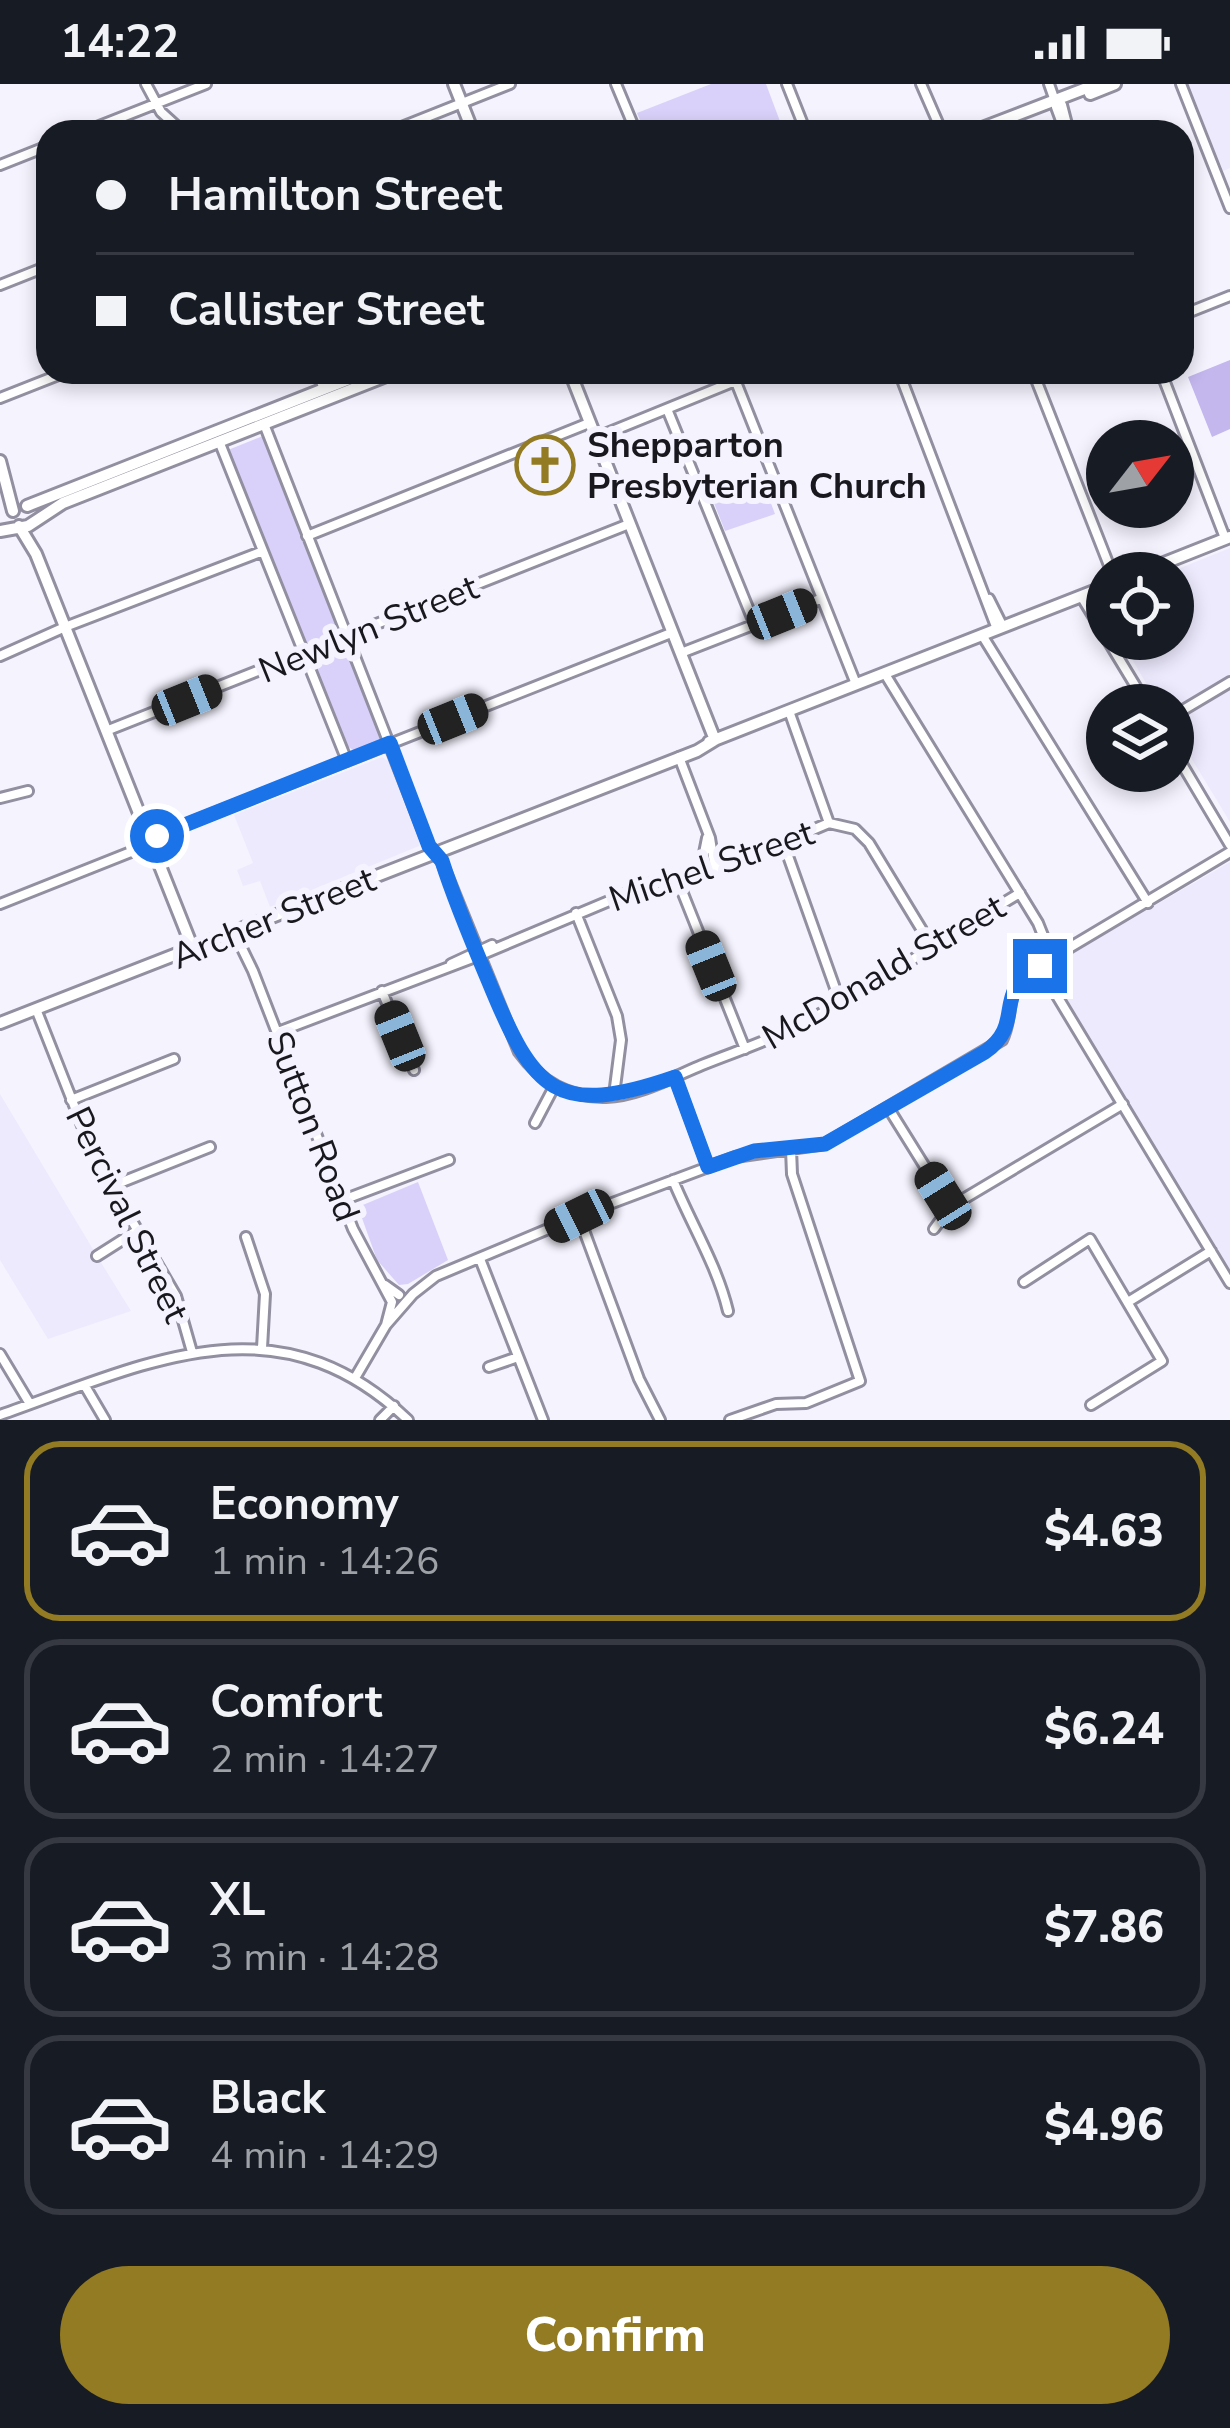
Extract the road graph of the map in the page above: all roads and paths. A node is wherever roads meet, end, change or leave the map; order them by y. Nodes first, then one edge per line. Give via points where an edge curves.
1 (146, 84) edge
2 (206, 84) edge
3 (454, 84) edge
4 (510, 84) edge
5 (616, 84) edge
6 (787, 84) edge
7 (921, 84) edge
8 (1053, 84) edge
9 (1096, 84) edge
10 (1115, 84) edge
11 (1180, 84) edge
12 (462, 103) junction
13 (1058, 103) junction
14 (156, 104) junction
15 (115, 120) edge
16 (171, 120) edge
17 (419, 120) edge
18 (468, 120) edge
19 (631, 120) edge
20 (801, 120) edge
21 (935, 120) edge
22 (1013, 120) edge
23 (1064, 120) edge
24 (36, 151) edge
25 (0, 165) edge
26 (1230, 208) edge
27 (36, 271) edge
28 (0, 285) edge
29 (1230, 297) edge
30 (1194, 310) edge
31 (36, 384) edge
32 (322, 384) edge
33 (345, 384) edge
34 (357, 384) edge
35 (574, 384) edge
36 (719, 384) edge
37 (737, 384) edge
38 (904, 384) edge
39 (1038, 384) edge
40 (1167, 384) edge
41 (326, 394) junction
42 (0, 398) edge
43 (667, 409) junction
44 (268, 418) junction
45 (589, 423) junction
46 (218, 436) junction
47 (595, 438) junction
48 (0, 460) edge
49 (114, 477) junction
50 (8, 482) junction
51 (27, 506) junction
52 (12, 512) junction
53 (630, 524) junction
54 (25, 525) junction
55 (0, 528) edge
56 (307, 536) junction
57 (1229, 538) edge
58 (263, 551) junction
59 (1104, 552) edge
60 (1193, 552) edge
61 (1086, 594) edge
62 (1081, 596) junction
63 (820, 599) junction
64 (755, 625) junction
65 (65, 627) junction
66 (993, 631) junction
67 (671, 633) junction
68 (348, 637) junction
69 (304, 653) junction
70 (681, 653) junction
71 (0, 656) edge
72 (889, 672) junction
73 (1230, 682) edge
74 (1134, 684) edge
75 (857, 686) junction
76 (1194, 703) edge
77 (789, 711) junction
78 (106, 731) junction
79 (716, 740) junction
80 (390, 743) junction
81 (679, 756) junction
82 (347, 761) junction
83 (1194, 786) edge
84 (28, 791) dead end
85 (0, 798) edge
86 (829, 823) junction
87 (708, 830) junction
88 (150, 842) junction
89 (783, 842) junction
90 (1230, 849) edge
91 (433, 850) junction
92 (715, 869) junction
93 (700, 872) junction
94 (676, 877) junction
95 (1020, 892) junction
96 (0, 904) edge
97 (1144, 904) junction
98 (576, 913) junction
99 (238, 931) junction
100 (932, 945) junction
101 (193, 949) junction
102 (477, 954) junction
103 (1055, 956) junction
104 (1040, 966) junction
105 (382, 991) junction
106 (839, 1003) junction
107 (36, 1009) junction
108 (0, 1023) edge
109 (278, 1032) junction
110 (745, 1049) junction
111 (174, 1059) dead end
112 (414, 1070) dead end
113 (675, 1077) junction
114 (555, 1085) junction
115 (614, 1096) junction
116 (71, 1100) junction
117 (1123, 1104) junction
118 (889, 1109) junction
119 (535, 1123) dead end
120 (210, 1147) dead end
121 (791, 1150) junction
122 (449, 1160) dead end
123 (708, 1167) junction
124 (673, 1180) junction
125 (112, 1186) junction
126 (343, 1200) junction
127 (950, 1207) junction
128 (579, 1216) junction
129 (934, 1229) dead end
130 (138, 1230) junction
131 (246, 1237) dead end
132 (1211, 1252) junction
133 (97, 1256) dead end
134 (480, 1259) junction
135 (1230, 1260) edge
136 (1220, 1266) junction
137 (1024, 1282) dead end
138 (1230, 1283) edge
139 (398, 1301) junction
140 (1127, 1302) junction
141 (728, 1311) dead end
142 (262, 1348) junction
143 (192, 1352) junction
144 (0, 1354) edge
145 (518, 1357) junction
146 (490, 1367) dead end
147 (355, 1378) junction
148 (85, 1386) junction
149 (30, 1404) junction
150 (1091, 1405) dead end
151 (394, 1406) junction
152 (0, 1415) edge
153 (105, 1420) edge
154 (381, 1420) edge
155 (409, 1420) edge
156 (543, 1420) edge
157 (660, 1420) edge
158 (730, 1420) edge

1 - 14 street
2 - 14 street
3 - 12 street
4 - 12 street
5 - 19 street
6 - 20 street
7 - 21 street
8 - 13 street
9 - 13 street
10 - 13 street
11 - 26 street
12 - 17 street
12 - 18 street
13 - 22 street
13 - 23 street
14 - 15 street
14 - 16 street
24 - 25 street
27 - 28 street
29 - 30 street
31 - 42 street
32 - 41 street
33 - 41 street
34 - 41 street
35 - 45 street
36 - 43 street
37 - 63 street
38 - 66 street
39 - 59 street
40 - 57 street
41 - 44 street
43 - 47 street
43 - 64 street
44 - 46 street
44 - 56 street
45 - 47 street
45 - 56 street
46 - 49 street
46 - 58 street
47 - 53 street
48 - 50 street
49 - 51 street
49 - 54 street
50 - 51 street
50 - 52 street
51 - 52 street
51 - 54 street via 33,514
52 - 54 street
52 - 55 street
53 - 67 street
53 - 68 street, Newlyn Street
54 - 55 street
54 - 65 street
56 - 68 street
57 - 60 street
58 - 65 street
58 - 69 street
61 - 62 street, Archer Street
62 - 66 street, Archer Street
62 - 74 street
63 - 64 street
63 - 75 street
64 - 70 street
65 - 71 street
65 - 78 street
66 - 72 street, Archer Street
66 - 97 street via 1005,669
67 - 70 street
67 - 80 street
68 - 69 street, Newlyn Street
68 - 80 street
69 - 78 street, Newlyn Street
69 - 82 street
70 - 79 street
72 - 75 street, Archer Street
72 - 95 street
73 - 76 street
75 - 77 street, Archer Street
77 - 79 street, Archer Street
77 - 86 street
78 - 88 street
79 - 81 street, Archer Street
80 - 82 street
80 - 91 street
81 - 87 street
81 - 91 street, Archer Street
82 - 88 street
83 - 90 street
84 - 85 street
86 - 89 street, Michel Street
86 - 100 street, Michel Street via 855,829 869,843
87 - 92 street
87 - 93 street
88 - 96 street
88 - 101 street
89 - 92 street, Michel Street
89 - 106 street
90 - 97 street
91 - 99 street, Archer Street
91 - 102 street
92 - 93 street, Michel Street
93 - 94 street, Michel Street
94 - 98 street, Michel Street
94 - 110 street
95 - 100 street, McDonald Street
95 - 103 street
97 - 103 street
98 - 102 street, Michel Street
98 - 115 street via 621,1040
99 - 101 street, Archer Street
99 - 109 street, Sutton Road
100 - 106 street, McDonald Street
101 - 107 street, Archer Street
102 - 105 street, Michel Street
102 - 114 street via 519,1052
103 - 104 street
104 - 117 street
104 - 118 street via 1013,987 1002,1040
105 - 109 street, Michel Street
105 - 112 street
106 - 110 street, McDonald Street
107 - 108 street, Archer Street
107 - 116 street, Percival Street
109 - 126 street, Sutton Road
110 - 113 street, McDonald Street
111 - 116 street
113 - 115 street, McDonald Street
113 - 123 street
114 - 115 street, McDonald Street
114 - 119 street
116 - 125 street, Percival Street
117 - 127 street
117 - 132 street
118 - 121 street via 825,1144
118 - 127 street
120 - 125 street
121 - 123 street via 754,1151
121 - 158 street via 860,1381
122 - 126 street
123 - 124 street
124 - 128 street
124 - 141 street
125 - 130 street, Percival Street
126 - 139 street, Sutton Road via 379,1280
127 - 129 street
128 - 134 street
128 - 157 street
130 - 133 street
130 - 143 street, Percival Street via 176,1296
131 - 142 street via 265,1294
132 - 136 street
132 - 140 street
134 - 139 street
134 - 145 street
135 - 136 street
136 - 138 street
137 - 140 street via 1090,1239
139 - 147 street
140 - 150 street via 1162,1360
142 - 143 street
142 - 147 street
143 - 148 street
144 - 149 street
145 - 146 street
145 - 156 street
147 - 151 street
148 - 149 street
148 - 153 street
149 - 152 street
151 - 154 street
151 - 155 street

